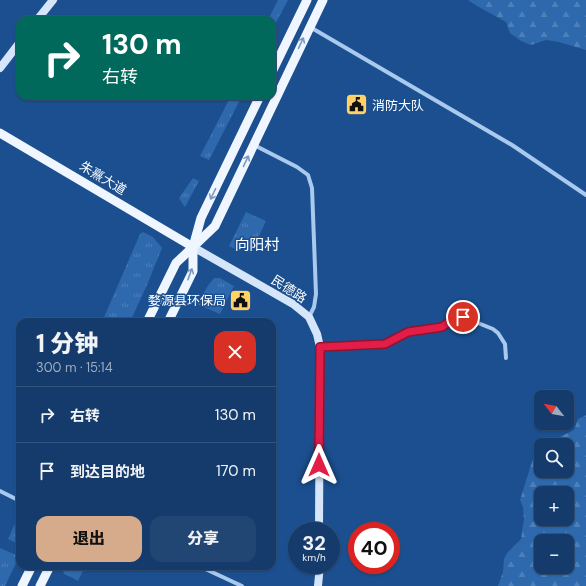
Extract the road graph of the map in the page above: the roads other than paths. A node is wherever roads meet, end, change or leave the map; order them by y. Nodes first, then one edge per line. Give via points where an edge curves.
1 (53, 0) edge
2 (307, 0) edge
3 (322, 0) edge
4 (40, 16) edge
5 (310, 26) junction
6 (16, 47) edge
7 (276, 64) edge
8 (0, 68) edge
9 (276, 98) edge
10 (258, 100) edge
11 (275, 100) edge
12 (0, 133) edge
13 (254, 145) junction
14 (586, 195) edge
15 (193, 247) junction
16 (309, 317) junction
17 (149, 318) edge
18 (170, 318) edge
19 (320, 347) junction
20 (506, 358) dead end
21 (0, 492) edge
22 (16, 499) edge
23 (319, 522) edge
24 (30, 570) edge
25 (48, 570) edge
26 (208, 570) edge
27 (319, 574) edge
28 (22, 586) edge
29 (40, 586) edge
30 (242, 586) edge
31 (318, 586) edge

1 - 4 street
2 - 7 main road
3 - 5 main road
9 -> 5 main road
5 - 14 street via 512,145
6 - 8 street
10 -> 15 main road via 201,218
13 -> 11 main road
12 - 15 main road, 朱熹大道
15 -> 13 main road via 215,226
13 - 16 street via 308,174 312,188 316,294
15 - 16 street, 民德路 via 293,304
15 - 17 main road via 176,263
18 -> 15 main road via 193,272
16 - 19 street, 民德路
19 - 20 street via 385,344 408,332 442,327 456,317 463,317 498,333 505,344
19 - 23 street, 民德路
21 - 22 street
24 - 28 main road
25 - 29 main road
26 - 30 street
27 - 31 street

